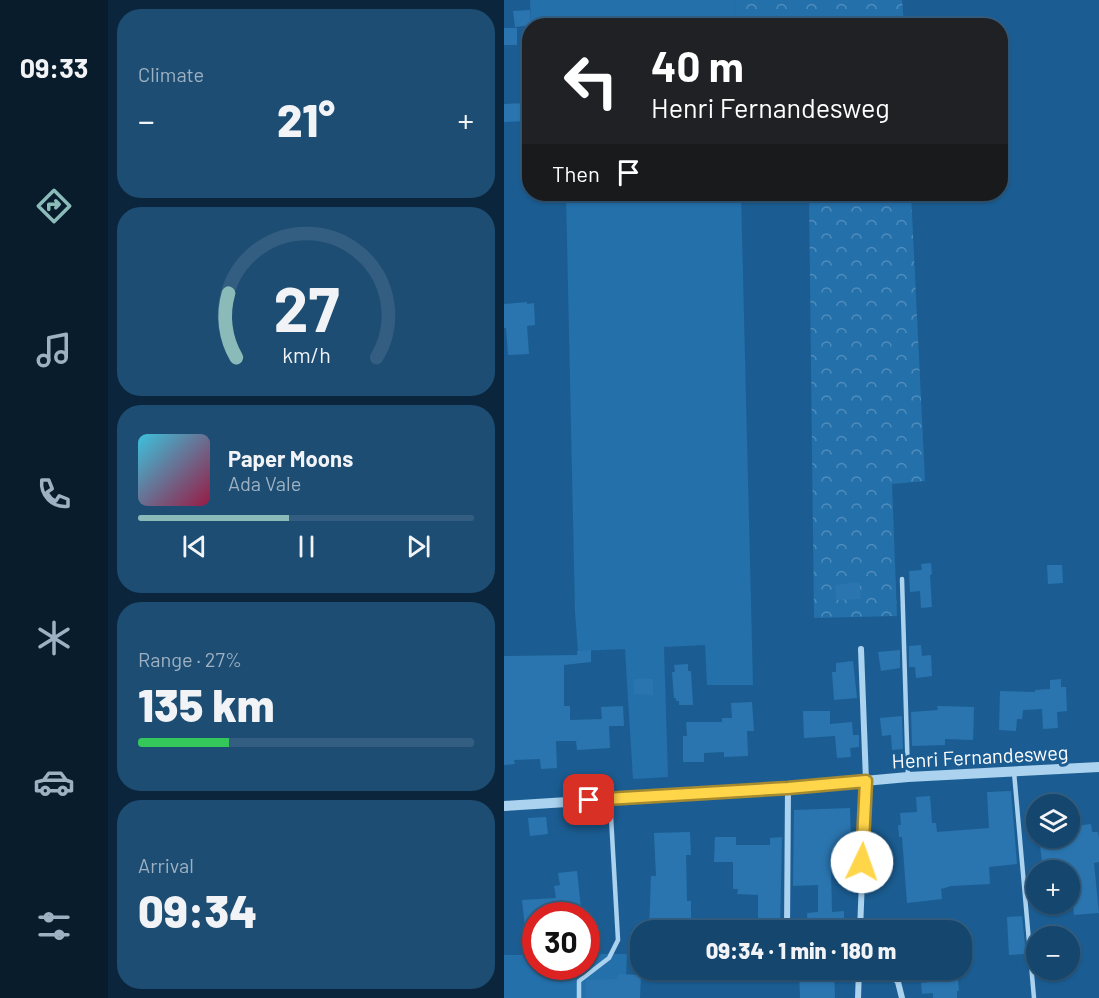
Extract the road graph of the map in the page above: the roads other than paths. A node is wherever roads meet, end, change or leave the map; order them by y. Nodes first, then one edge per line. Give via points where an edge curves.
1 (902, 579) dead end
2 (861, 649) dead end
3 (1099, 767) edge
4 (1014, 771) junction
5 (908, 777) junction
6 (866, 781) junction
7 (788, 788) junction
8 (610, 799) junction
9 (504, 806) edge
10 (787, 920) edge
11 (860, 920) edge
12 (859, 980) edge
13 (896, 980) edge
14 (579, 998) edge
15 (858, 998) edge
16 (902, 998) edge
17 (1034, 998) edge

1 - 5 lane
2 - 6 street
3 - 4 street, Henri Fernandesweg
4 - 5 street, Henri Fernandesweg
4 - 17 lane
5 - 6 street, Henri Fernandesweg
6 - 7 street, Henri Fernandesweg
6 - 11 street
7 - 8 street, Henri Fernandesweg
7 - 10 street
8 - 9 street, Henri Fernandesweg
8 - 14 lane via 618,940 609,958 579,981
12 - 15 street
13 - 16 street

